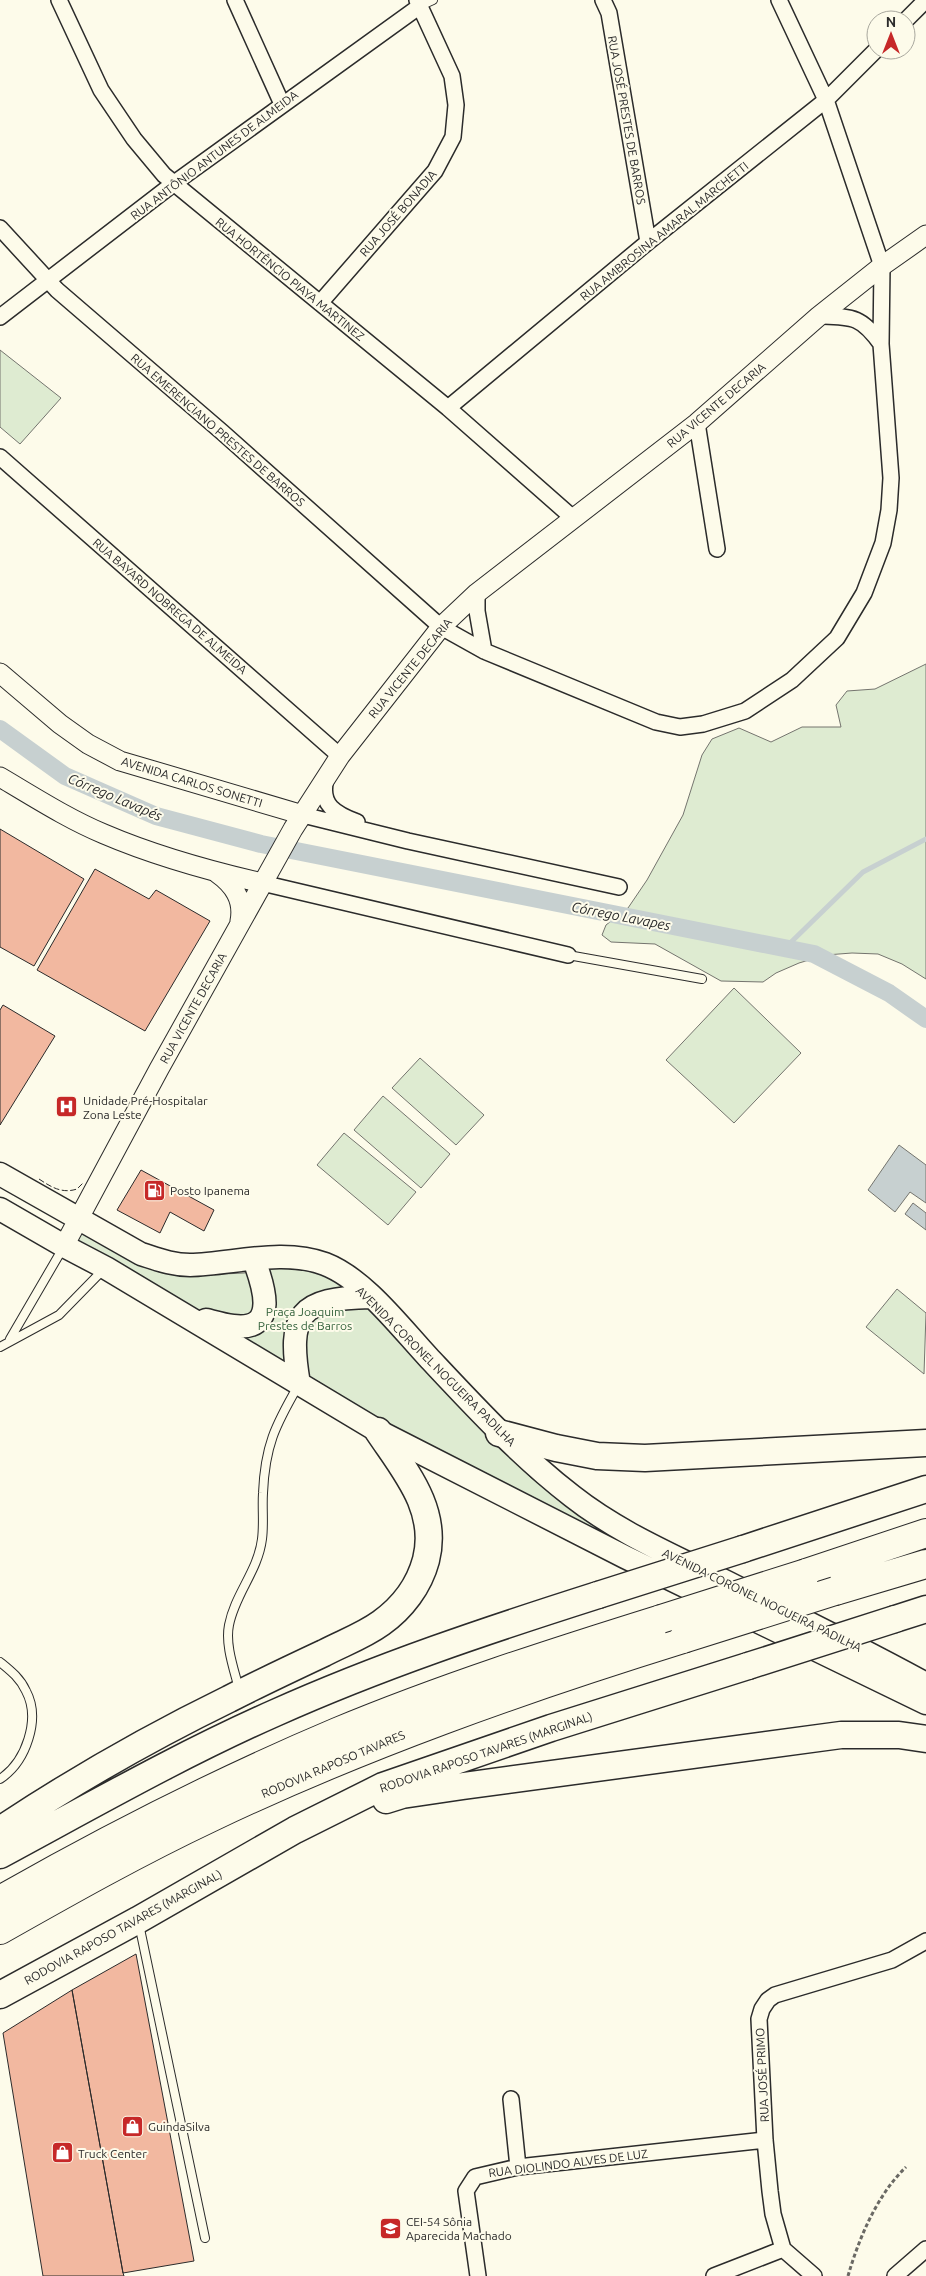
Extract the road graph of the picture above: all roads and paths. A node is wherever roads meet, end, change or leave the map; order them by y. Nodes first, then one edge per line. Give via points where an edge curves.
1 (58, 0) edge
2 (235, 0) edge
3 (603, 0) edge
4 (779, 0) edge
5 (926, 0) edge
6 (423, 2) edge
7 (916, 10) edge
8 (866, 60) edge
9 (826, 100) junction
10 (282, 104) junction
11 (173, 184) junction
12 (0, 228) edge
13 (926, 236) edge
14 (648, 242) junction
15 (882, 266) junction
16 (48, 282) junction
17 (320, 303) junction
18 (820, 316) junction
19 (0, 318) edge
20 (881, 344) junction
21 (448, 408) junction
22 (697, 423) junction
23 (0, 458) edge
24 (573, 518) junction
25 (717, 549) dead end
26 (477, 593) junction
27 (441, 627) junction
28 (484, 651) junction
29 (0, 673) edge
30 (340, 756) junction
31 (0, 777) edge
32 (326, 777) junction
33 (298, 822) junction
34 (408, 842) junction
35 (212, 869) junction
36 (265, 877) junction
37 (619, 887) dead end
38 (240, 922) junction
39 (568, 955) joint
40 (702, 979) dead end
41 (0, 1174) edge
42 (0, 1208) edge
43 (79, 1220) junction
44 (64, 1246) junction
45 (254, 1260) junction
46 (106, 1268) junction
47 (371, 1297) junction
48 (189, 1317) junction
49 (8, 1341) junction
50 (0, 1347) edge
51 (299, 1384) junction
52 (378, 1431) junction
53 (499, 1433) junction
54 (926, 1443) edge
55 (926, 1489) edge
56 (926, 1533) edge
57 (926, 1564) edge
58 (926, 1609) edge
59 (0, 1662) edge
60 (926, 1684) edge
61 (240, 1693) junction
62 (926, 1703) edge
63 (926, 1739) edge
64 (0, 1778) edge
65 (0, 1830) edge
66 (295, 1830) junction
67 (0, 1855) edge
68 (0, 1900) edge
69 (138, 1920) junction
70 (0, 1930) edge
71 (926, 1941) edge
72 (0, 1995) edge
73 (511, 2099) dead end
74 (764, 2140) junction
75 (906, 2166) dead end
76 (518, 2167) junction
77 (205, 2238) dead end
78 (783, 2249) junction
79 (926, 2249) edge
80 (478, 2276) edge
81 (714, 2276) edge
82 (814, 2276) edge
83 (848, 2276) edge
84 (895, 2276) edge

1 - 11 street, RUA HORTÊNCIO PIAYA MARTINEZ via 101,90 134,140
2 - 10 street
3 - 14 street, RUA JOSÉ PRESTES DE BARROS via 609,13
4 - 9 street, RUA EMERENCIANO PRESTES DE BARROS
5 - 7 street
6 - 10 street, RUA ANTÔNIO ANTUNES DE ALMEIDA
6 - 17 street, RUA JOSÉ BONADIA via 452,76 456,105 453,137 435,171
8 - 9 street, RUA AMBROSINA AMARAL MARCHETTI
9 - 14 street, RUA AMBROSINA AMARAL MARCHETTI
9 - 15 street, RUA EMERENCIANO PRESTES DE BARROS
10 - 11 street, RUA ANTÔNIO ANTUNES DE ALMEIDA
11 - 16 street, RUA ANTÔNIO ANTUNES DE ALMEIDA
11 - 17 street, RUA HORTÊNCIO PIAYA MARTINEZ
12 - 16 street, RUA EMERENCIANO PRESTES DE BARROS
13 - 15 street, RUA VICENTE DECARIA
14 - 21 street, RUA AMBROSINA AMARAL MARCHETTI
15 - 18 street, RUA VICENTE DECARIA
15 - 20 street, RUA EMERENCIANO PRESTES DE BARROS
16 - 19 street, RUA ANTÔNIO ANTUNES DE ALMEIDA
16 - 27 street, RUA EMERENCIANO PRESTES DE BARROS
17 - 21 street, RUA HORTÊNCIO PIAYA MARTINEZ
18 - 20 street via 856,320 868,326
18 - 22 street, RUA VICENTE DECARIA
20 - 28 street, RUA EMERENCIANO PRESTES DE BARROS via 891,478 883,543 864,593 837,638 792,680 745,711 703,724 680,727 656,722
21 - 24 street, RUA HORTÊNCIO PIAYA MARTINEZ
22 - 24 street, RUA VICENTE DECARIA
22 - 25 street
23 - 30 street, RUA BAYARD NOBREGA DE ALMEIDA
24 - 26 street, RUA VICENTE DECARIA
26 - 27 street, RUA VICENTE DECARIA
26 - 28 street
27 - 28 street, RUA EMERENCIANO PRESTES DE BARROS
27 - 30 street, RUA VICENTE DECARIA
29 - 33 street, AVENIDA CARLOS SONETTI via 60,724 88,744 120,760
30 - 32 street, RUA VICENTE DECARIA
31 - 35 street via 104,835
32 - 33 street, RUA VICENTE DECARIA
32 - 34 street, AVENIDA CARLOS SONETTI via 324,799 332,808 347,818
33 - 34 street, AVENIDA CARLOS SONETTI
33 - 36 street, RUA VICENTE DECARIA
34 - 37 street, AVENIDA CARLOS SONETTI
35 - 36 street
35 - 38 street via 235,888 242,913
36 - 38 street, RUA VICENTE DECARIA
36 - 39 street
38 - 43 street, RUA VICENTE DECARIA
39 - 40 lane
41 - 43 main road, AVENIDA CORONEL NOGUEIRA PADILHA
42 - 44 main road, AVENIDA CORONEL NOGUEIRA PADILHA
43 - 44 street
43 - 45 main road, AVENIDA CORONEL NOGUEIRA PADILHA via 140,1254 166,1262 188,1265
44 - 46 main road, AVENIDA CORONEL NOGUEIRA PADILHA
44 - 49 lane
45 - 47 main road, AVENIDA CORONEL NOGUEIRA PADILHA via 291,1258 325,1264
45 - 48 main road via 266,1297 263,1314 258,1320 233,1326
46 - 48 main road, AVENIDA CORONEL NOGUEIRA PADILHA
46 - 49 lane via 59,1315
47 - 51 main road via 325,1300 302,1316 293,1341
47 - 53 main road, AVENIDA CORONEL NOGUEIRA PADILHA
48 - 51 main road, AVENIDA CORONEL NOGUEIRA PADILHA
49 - 50 lane
51 - 52 main road, AVENIDA CORONEL NOGUEIRA PADILHA
51 - 61 lane via 269,1444 265,1464 262,1539 256,1564 235,1605 229,1626 229,1644
52 - 61 highway via 416,1489 428,1525 426,1560 410,1595 398,1610 365,1633
52 - 62 main road, AVENIDA CORONEL NOGUEIRA PADILHA via 625,1558
53 - 54 highway via 597,1456 645,1458
53 - 60 main road, AVENIDA CORONEL NOGUEIRA PADILHA via 571,1496 604,1519
55 - 67 highway, bridge via 476,1634 387,1666 174,1760
56 - 68 highway, RODOVIA RAPOSO TAVARES, bridge via 448,1689 337,1732 157,1815
57 - 70 highway, RODOVIA RAPOSO TAVARES, bridge via 569,1674 468,1709 210,1818
58 - 66 highway, RODOVIA RAPOSO TAVARES (MARGINAL), bridge via 392,1782
59 - 64 lane via 17,1676 27,1693 30,1708 27,1743 8,1774
61 - 65 highway via 106,1763
63 - 66 highway via 899,1734 841,1734 616,1764 402,1795
66 - 69 highway, RODOVIA RAPOSO TAVARES (MARGINAL)
69 - 72 highway, RODOVIA RAPOSO TAVARES (MARGINAL)
69 - 77 lane
71 - 74 street, RUA JOSÉ PRIMO via 892,1960 786,1991 768,2000 759,2019
73 - 76 street
74 - 76 street, RUA DIOLINDO ALVES DE LUZ
74 - 78 street, RUA JOSÉ PRIMO via 773,2214
75 - 83 path via 893,2179 867,2225
76 - 80 street, RUA DIOLINDO ALVES DE LUZ via 475,2176 466,2191
78 - 81 street
78 - 82 street
79 - 84 street

